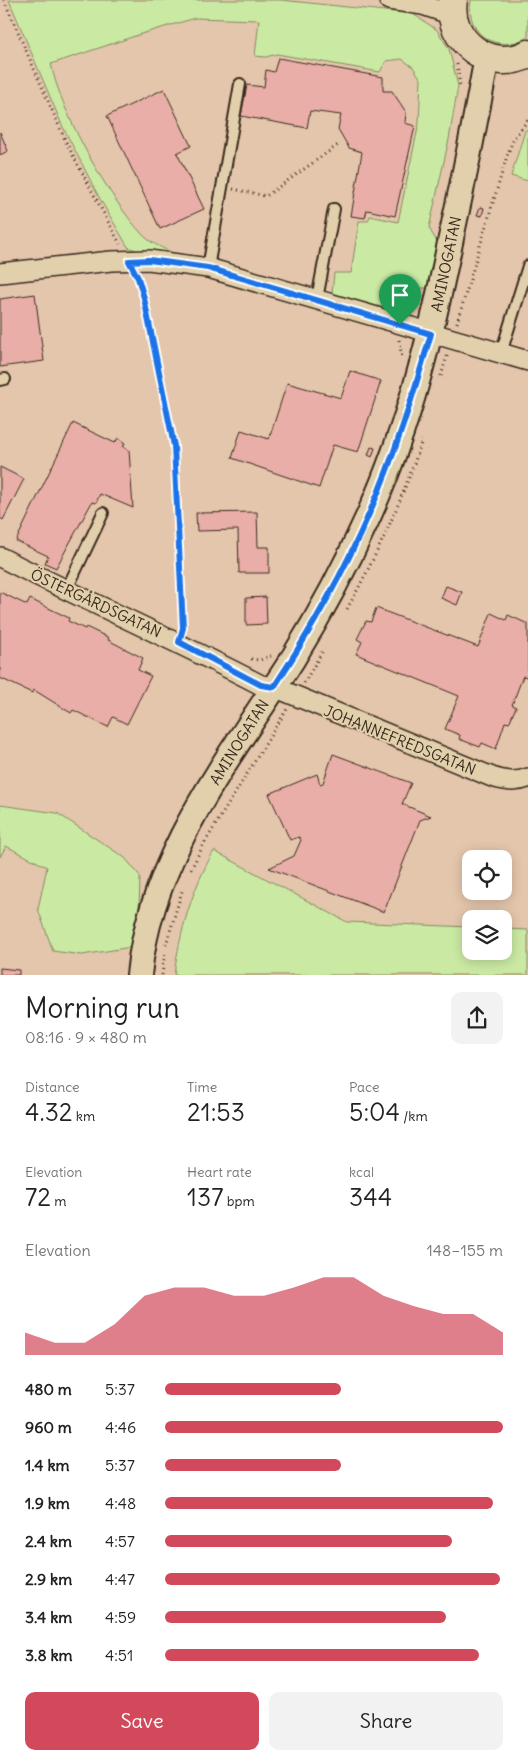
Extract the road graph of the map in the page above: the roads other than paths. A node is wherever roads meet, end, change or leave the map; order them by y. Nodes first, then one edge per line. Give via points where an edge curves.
1 (389, 0) edge
2 (453, 7) edge
3 (528, 54) edge
4 (487, 57) junction
5 (240, 84) dead end
6 (334, 209) dead end
7 (528, 266) edge
8 (208, 268) junction
9 (0, 273) edge
10 (318, 299) junction
11 (431, 334) junction
12 (501, 353) junction
13 (528, 361) edge
14 (103, 513) dead end
15 (0, 557) edge
16 (66, 591) junction
17 (274, 687) junction
18 (528, 778) edge
19 (139, 975) edge

1 - 2 street
2 - 4 main road via 455,26 468,45
3 - 4 main road via 511,60
4 - 11 street, AMINOGATAN
5 - 8 lane
6 - 10 lane
7 - 12 lane
8 - 9 street via 149,260
8 - 10 street
10 - 11 street
11 - 12 street
11 - 17 street, AMINOGATAN via 407,413 370,514 335,585
12 - 13 street
14 - 16 lane
15 - 16 street, ÖSTERGÅRDSGATAN
16 - 17 street, ÖSTERGÅRDSGATAN via 184,634 261,685
17 - 18 street, JOHANNEFREDSGATAN via 492,778 520,781
17 - 19 street, AMINOGATAN via 174,855 148,926

